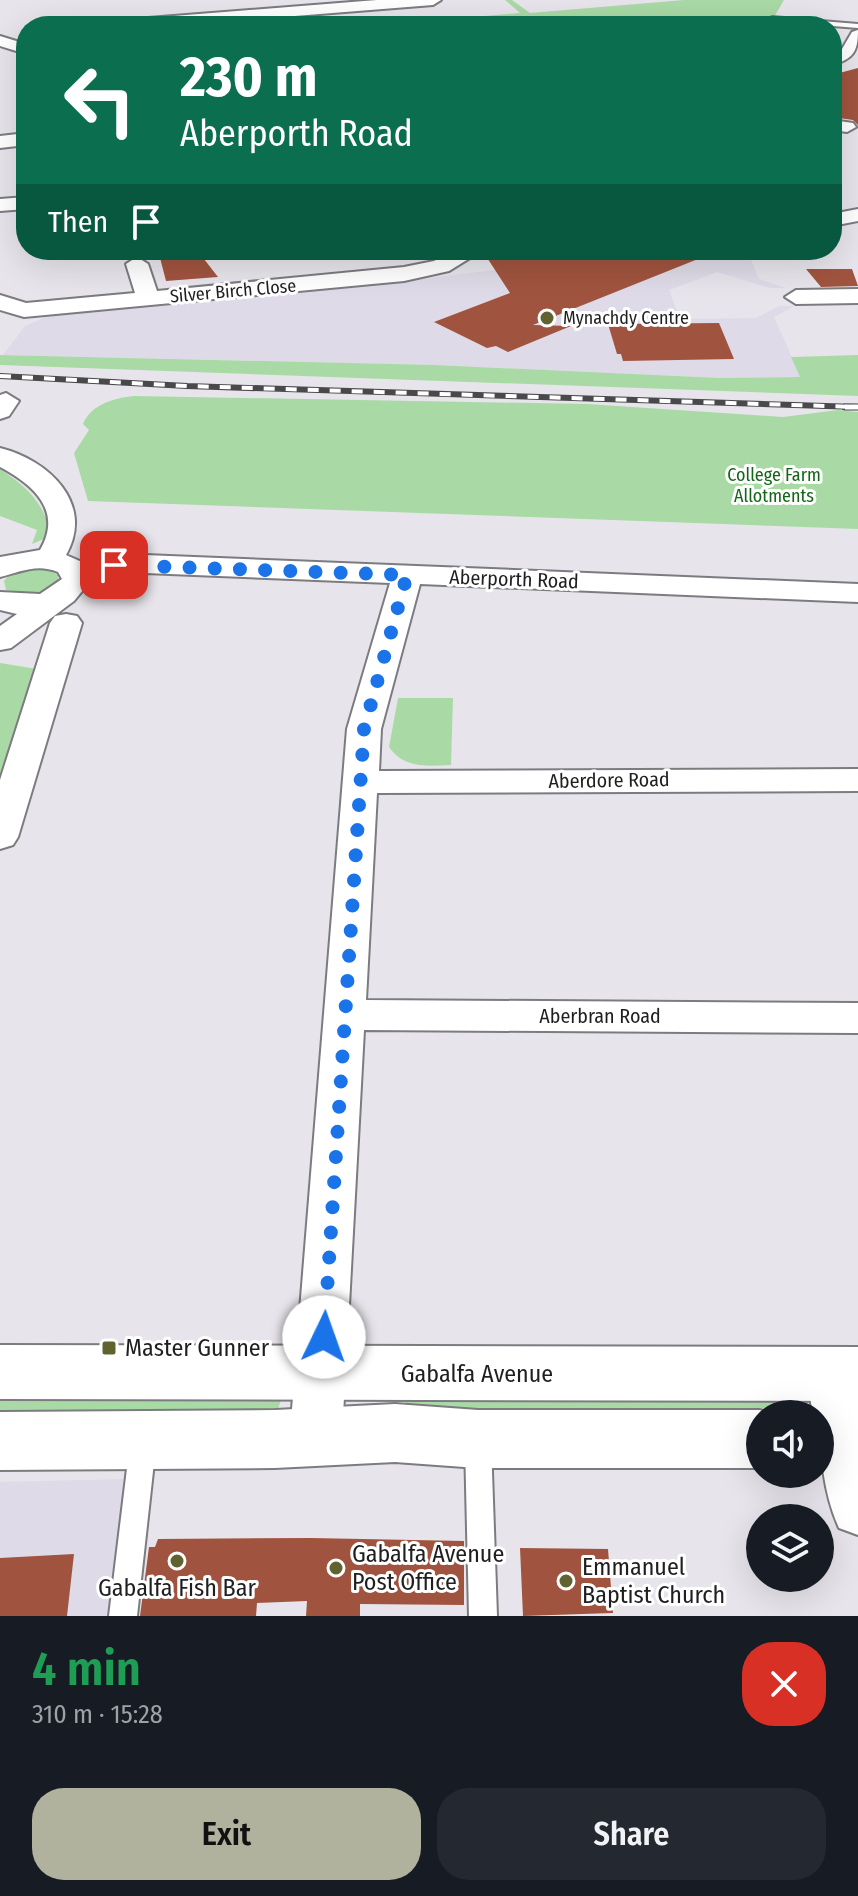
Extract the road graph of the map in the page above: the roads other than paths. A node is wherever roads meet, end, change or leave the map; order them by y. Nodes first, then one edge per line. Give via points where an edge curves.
1 (433, 0) edge
2 (309, 5) edge
3 (253, 16) edge
4 (449, 260) edge
5 (137, 264) dead end
6 (858, 296) edge
7 (796, 297) dead end
8 (148, 299) junction
9 (0, 302) edge
10 (0, 456) edge
11 (62, 566) junction
12 (0, 568) edge
13 (407, 575) junction
14 (858, 593) edge
15 (0, 601) edge
16 (61, 611) junction
17 (0, 641) edge
18 (0, 655) edge
19 (53, 663) junction
20 (858, 780) edge
21 (360, 782) junction
22 (0, 837) edge
23 (343, 1015) junction
24 (858, 1018) edge
25 (0, 1372) edge
26 (321, 1374) junction
27 (845, 1374) edge
28 (316, 1434) junction
29 (841, 1438) edge
30 (478, 1439) junction
31 (746, 1439) edge
32 (144, 1440) junction
33 (0, 1441) edge
34 (858, 1510) edge
35 (123, 1616) edge
36 (483, 1616) edge

1 - 2 street
2 - 3 street
4 - 8 street, Silver Birch Close via 424,271 313,273
5 - 8 street, Silver Birch Close
6 - 7 street
8 - 9 street, Silver Birch Close via 21,318
10 - 11 street via 41,482 62,508
11 - 12 street, Aberporth Road via 21,560
11 - 13 street, Aberporth Road via 145,564
11 - 16 street via 74,586
13 - 14 street, Aberporth Road
13 - 21 street via 364,729
15 - 16 street
16 - 17 street
16 - 19 street
18 - 19 street
19 - 22 street
20 - 21 street, Aberdore Road
21 - 23 street
23 - 24 street, Aberbran Road
23 - 26 street
25 - 26 street, Gabalfa Avenue
26 - 27 street, Gabalfa Avenue
26 - 28 street
27 - 29 street
28 - 30 street via 433,1433
28 - 32 street
29 - 34 street
30 - 31 street
30 - 36 lane
32 - 33 street
32 - 35 lane

